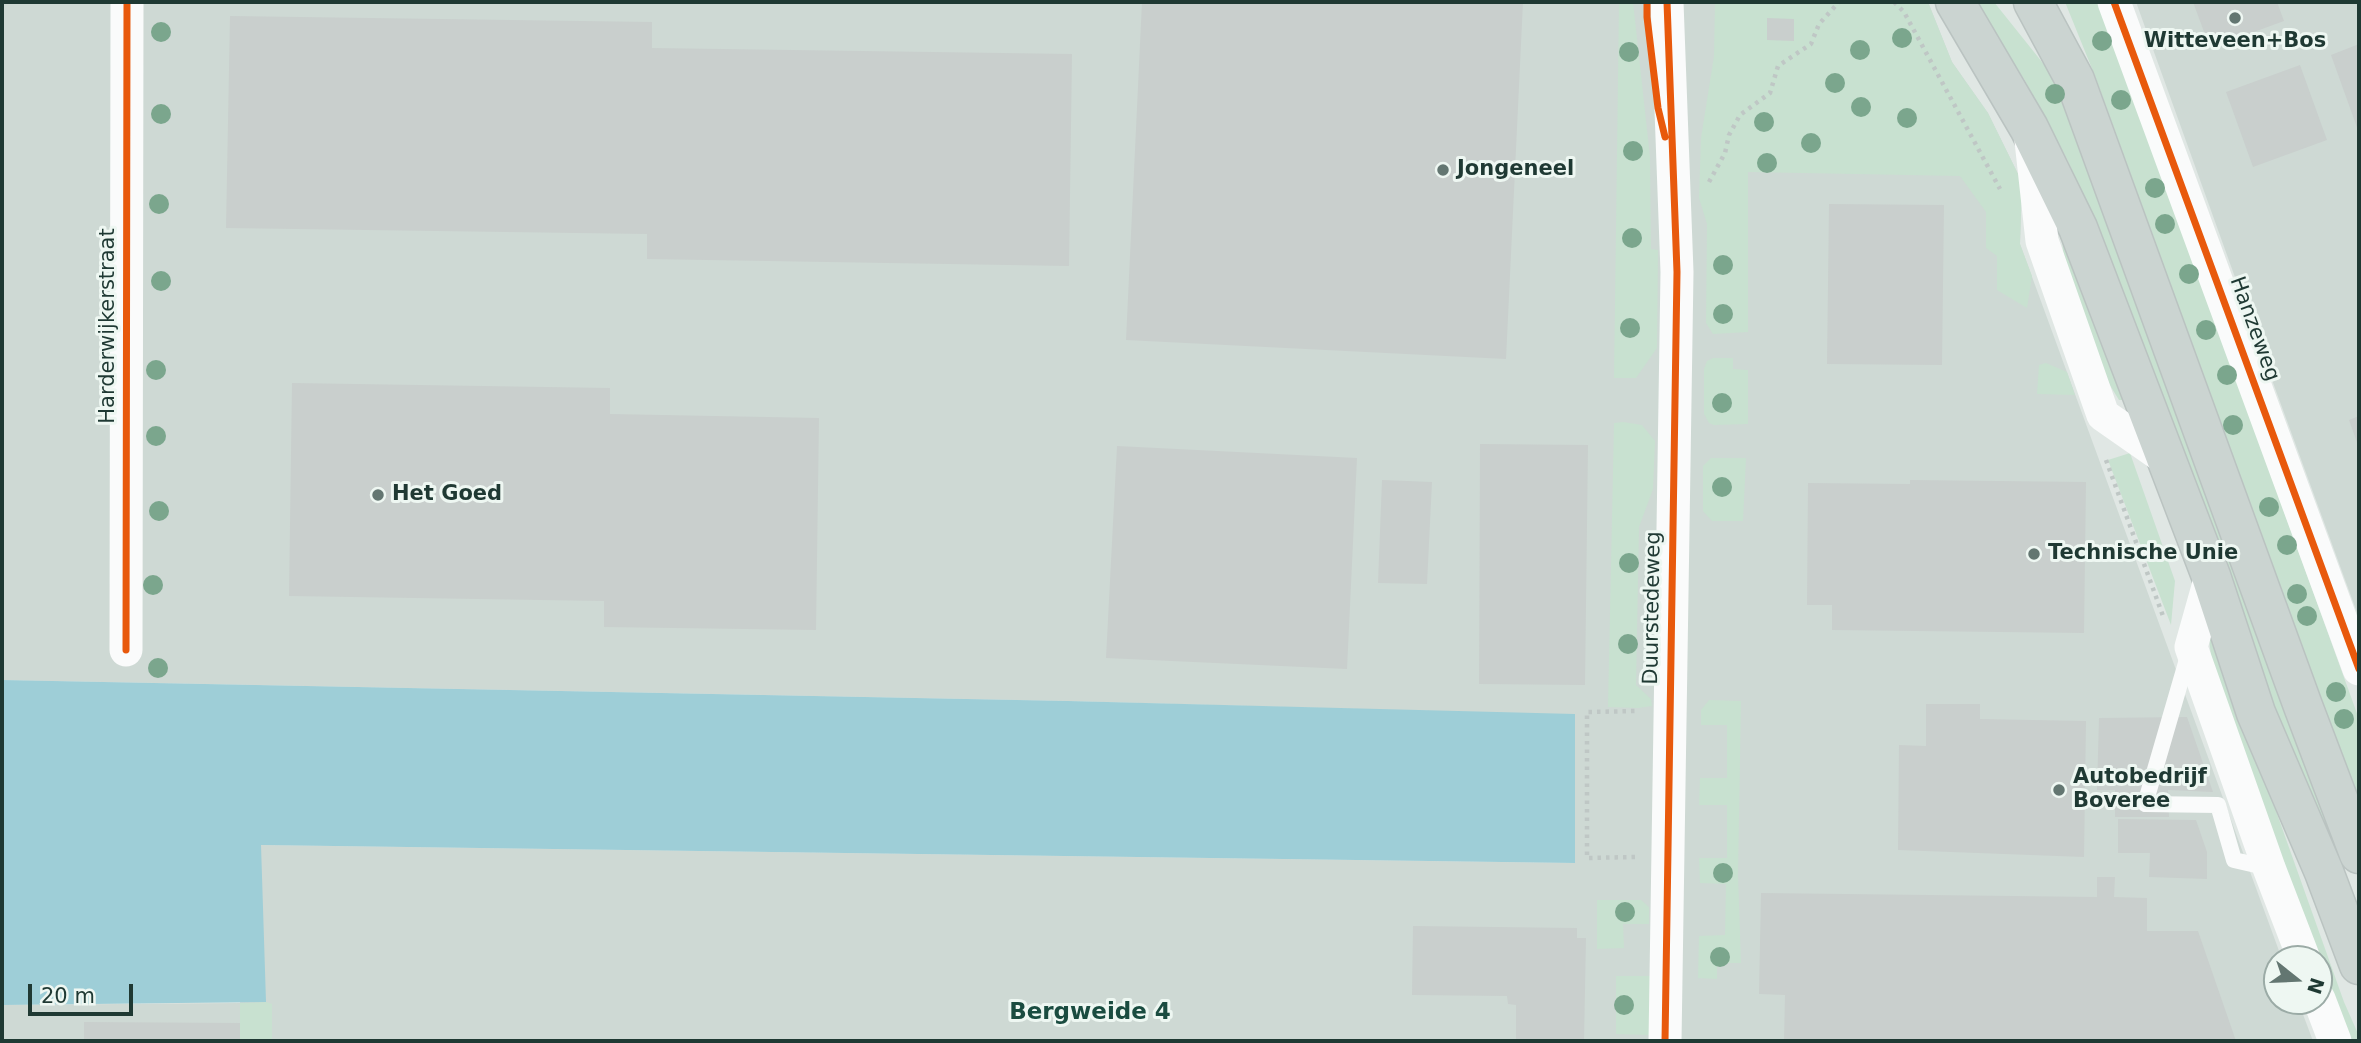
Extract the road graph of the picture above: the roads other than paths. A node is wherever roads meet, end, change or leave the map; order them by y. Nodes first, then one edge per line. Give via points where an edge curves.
1 (127, 2) edge
2 (1667, 2) edge
3 (1685, 2) edge
4 (1955, 2) edge
5 (2033, 2) edge
6 (2114, 2) edge
7 (2029, 128) junction
8 (1675, 175) junction
9 (2166, 459) junction
10 (2211, 576) junction
11 (2191, 647) junction
12 (126, 650) dead end
13 (2359, 669) edge
14 (2359, 854) edge
15 (2269, 868) junction
16 (2299, 945) edge
17 (2359, 965) edge
18 (2325, 1015) edge
19 (1665, 1041) edge
20 (2335, 1041) edge

1 - 12 street, Harderwijkerstraat
2 - 8 street, Duurstedeweg
3 - 8 street, Duurstedeweg
4 - 7 main road
5 - 14 main road via 2075,80
6 - 13 street, Hanzeweg
7 - 9 main road via 2078,228
7 - 9 street via 2042,241 2103,415
8 - 19 street, Duurstedeweg
9 - 10 main road
10 - 11 street
10 - 17 main road via 2256,713
11 - 15 street
11 - 15 lane via 2145,804 2218,805 2234,860
15 - 16 street
18 - 20 street

